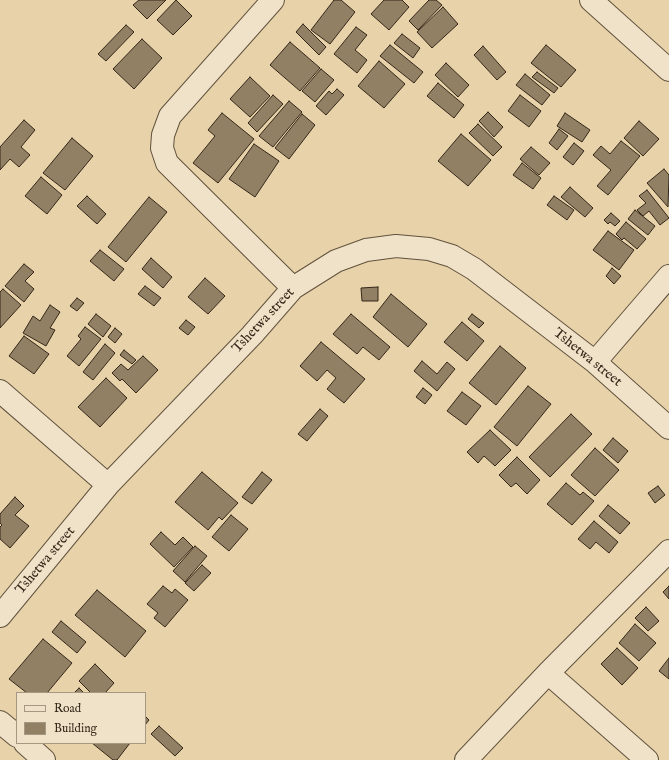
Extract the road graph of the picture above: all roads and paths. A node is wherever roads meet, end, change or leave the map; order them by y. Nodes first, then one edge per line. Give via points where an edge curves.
1 (273, 0) edge
2 (591, 0) edge
3 (669, 70) edge
4 (669, 276) edge
5 (293, 288) junction
6 (595, 362) junction
7 (0, 391) edge
8 (669, 428) edge
9 (108, 485) junction
10 (669, 551) edge
11 (0, 616) edge
12 (548, 674) junction
13 (0, 722) edge
14 (16, 735) edge
15 (26, 744) edge
16 (44, 760) edge
17 (466, 760) edge
18 (647, 760) edge

1 - 5 street via 170,116 163,135 162,148 168,163
2 - 3 street
4 - 6 street
5 - 6 street, Tshetwa street via 336,261 366,250 396,246 429,249 452,256 474,269
5 - 9 street, Tshetwa street via 252,335
6 - 8 street, Tshetwa street
7 - 9 street
9 - 11 street, Tshetwa street
10 - 12 street
12 - 17 street
12 - 18 street
13 - 14 street
15 - 16 street

